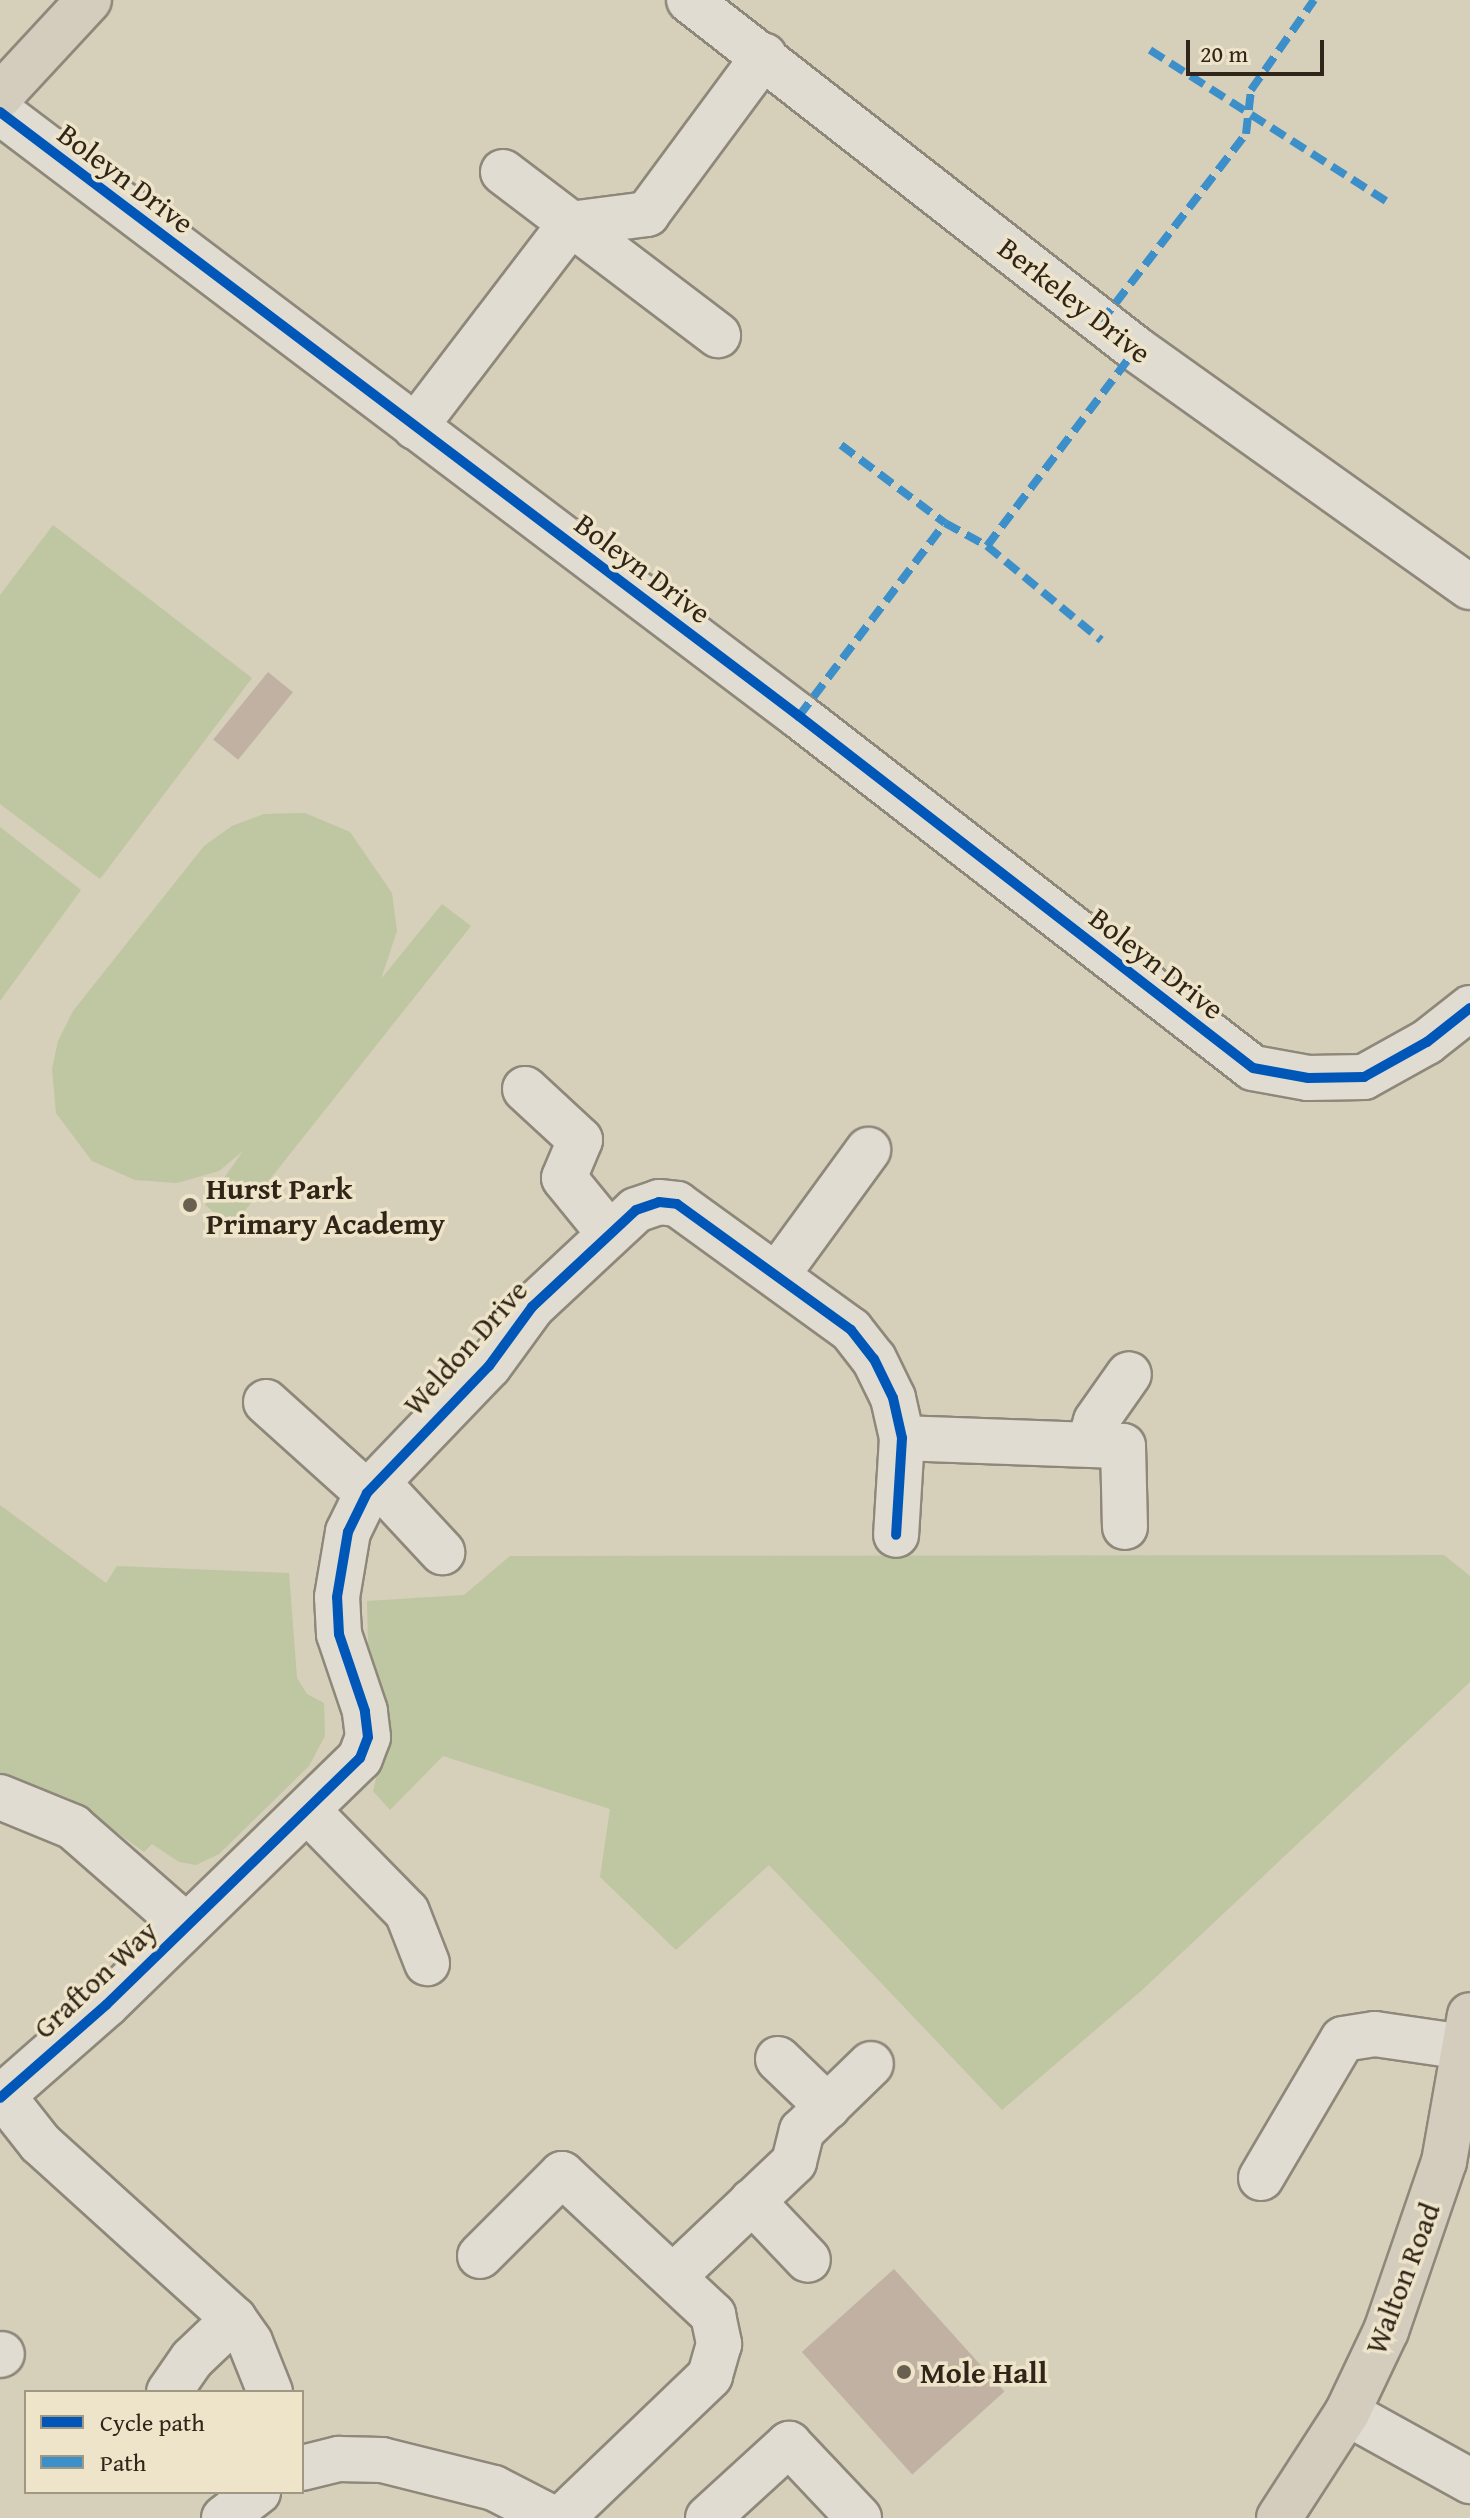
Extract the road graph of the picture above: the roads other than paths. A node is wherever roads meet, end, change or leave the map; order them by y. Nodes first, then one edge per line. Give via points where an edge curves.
1 (89, 0) edge
2 (689, 0) edge
3 (764, 56) junction
4 (0, 96) edge
5 (0, 112) edge
6 (503, 172) dead end
7 (570, 224) junction
8 (718, 335) dead end
9 (415, 427) junction
10 (1470, 587) edge
11 (1470, 1008) edge
12 (525, 1089) dead end
13 (868, 1150) dead end
14 (608, 1232) junction
15 (777, 1275) junction
16 (1129, 1374) dead end
17 (266, 1402) dead end
18 (902, 1438) junction
19 (1089, 1443) junction
20 (372, 1487) junction
21 (1125, 1527) dead end
22 (896, 1535) dead end
23 (442, 1552) dead end
24 (0, 1797) edge
25 (308, 1811) junction
26 (186, 1926) junction
27 (427, 1963) dead end
28 (1466, 2051) edge
29 (778, 2059) dead end
30 (871, 2064) dead end
31 (1, 2097) edge
32 (828, 2107) junction
33 (1261, 2178) dead end
34 (752, 2201) junction
35 (480, 2256) dead end
36 (808, 2260) dead end
37 (675, 2275) junction
38 (234, 2319) junction
39 (170, 2390) edge
40 (269, 2390) edge
41 (1347, 2413) junction
42 (304, 2468) edge
43 (1470, 2481) edge
44 (255, 2494) edge
45 (224, 2518) edge
46 (552, 2518) edge
47 (562, 2518) edge
48 (708, 2518) edge
49 (859, 2518) edge
50 (1279, 2518) edge

1 - 4 main road
2 - 3 street, Berkeley Drive
3 - 7 street via 647,214
3 - 10 street, Berkeley Drive via 1136,349
5 - 9 street, Boleyn Drive
6 - 7 street
7 - 8 street
7 - 9 street
9 - 11 street, Boleyn Drive via 1253,1068 1308,1078 1364,1077 1427,1042
12 - 14 street via 580,1140 564,1178
13 - 15 street
14 - 15 street, Weldon Drive via 636,1210 659,1202 677,1204
14 - 20 street, Weldon Drive via 532,1307 489,1366
15 - 18 street, Weldon Drive via 851,1330 874,1359 893,1398
16 - 19 street via 1096,1421
17 - 20 street
18 - 19 street
18 - 22 street, Weldon Drive
19 - 21 street via 1123,1446
20 - 23 street
20 - 25 street, Weldon Drive via 348,1532 337,1597 339,1634 365,1711 368,1737 360,1758
24 - 26 street via 73,1827
25 - 26 street, Weldon Drive
25 - 27 street via 407,1912
26 - 31 street, Grafton Way
28 - 33 street via 1375,2034 1343,2039
28 - 41 main road, Walton Road via 1444,2162 1412,2263
29 - 32 street
30 - 32 street
31 - 38 street, Grafton Way via 40,2143
32 - 34 street via 802,2131 794,2162
34 - 36 street
34 - 37 street
35 - 37 street via 551,2164
37 - 47 street via 713,2315 719,2344 710,2376
38 - 39 street via 192,2359
38 - 40 street, Grafton Way via 250,2342
41 - 43 street
41 - 50 main road, Walton Road
42 - 46 street via 339,2459 382,2460 494,2488
44 - 45 street
48 - 49 street via 789,2444

